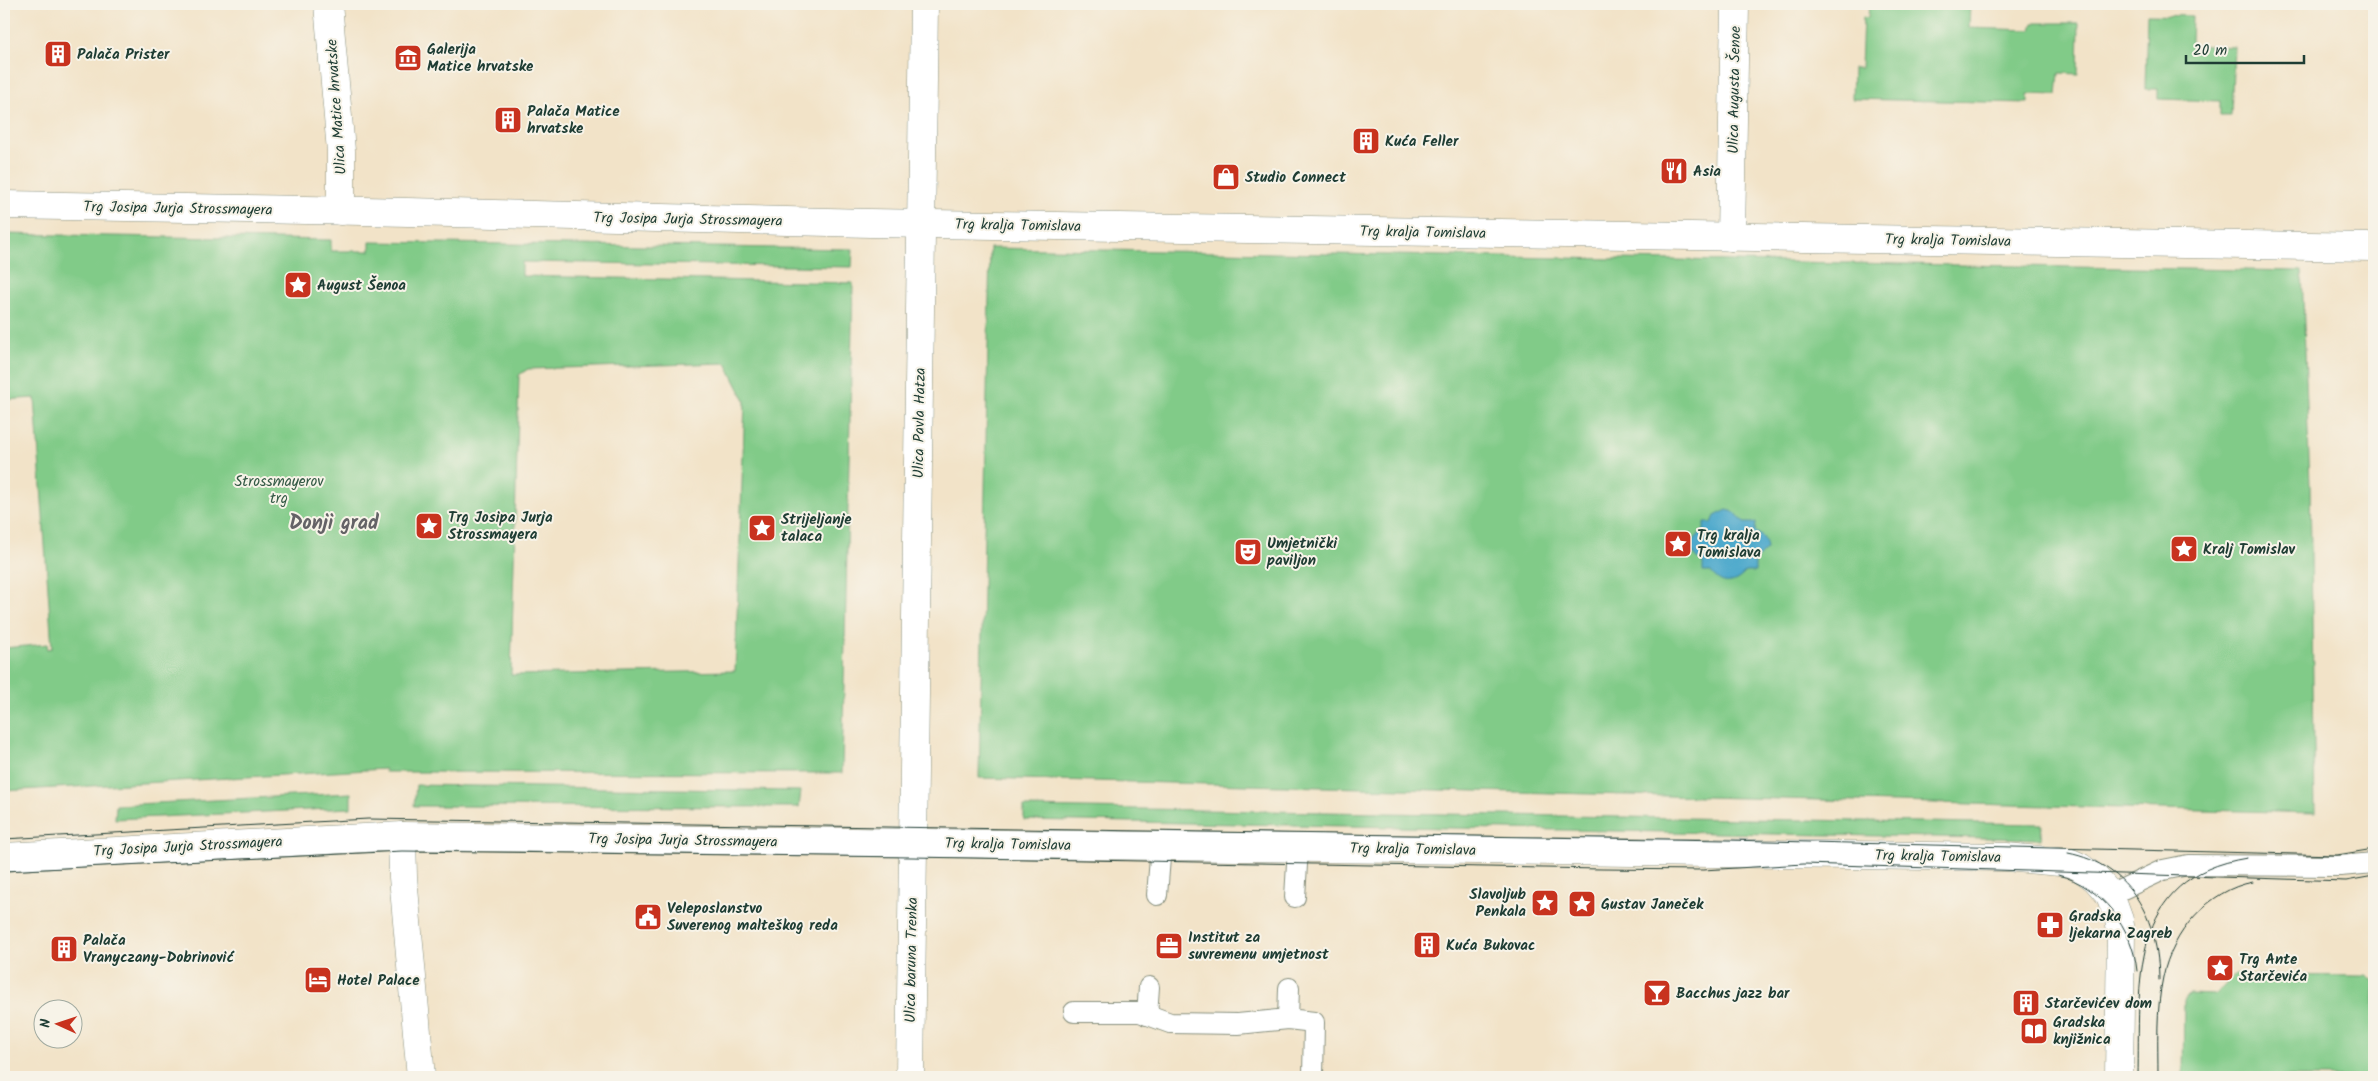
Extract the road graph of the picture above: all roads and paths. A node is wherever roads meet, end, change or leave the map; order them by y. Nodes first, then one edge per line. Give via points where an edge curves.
1 (328, 4) edge
2 (924, 4) edge
3 (1735, 4) edge
4 (4, 205) edge
5 (341, 211) junction
6 (921, 224) junction
7 (1732, 236) junction
8 (2374, 246) edge
9 (402, 836) junction
10 (913, 843) junction
11 (1161, 846) junction
12 (1298, 848) junction
13 (4, 857) edge
14 (2374, 863) edge
15 (1157, 894) dead end
16 (2110, 895) junction
17 (1295, 897) dead end
18 (1150, 987) dead end
19 (1289, 988) dead end
20 (1074, 1012) dead end
21 (1147, 1015) junction
22 (1288, 1019) junction
23 (421, 1077) edge
24 (910, 1077) edge
25 (1312, 1077) edge
26 (2120, 1077) edge

1 - 5 street, Ulica Matice hrvatske via 341,151
2 - 6 street, Ulica Pavla Hatza
3 - 7 street, Ulica Augusta Šenoe
4 - 5 street, Trg Josipa Jurja Strossmayera
5 - 6 street, Trg Josipa Jurja Strossmayera
6 - 7 street, Trg kralja Tomislava
6 - 10 street, Ulica Pavla Hatza
7 - 8 street, Trg kralja Tomislava
9 - 10 street, Trg Josipa Jurja Strossmayera
9 - 13 street, Trg Josipa Jurja Strossmayera
9 - 23 street
10 - 11 street, Trg kralja Tomislava
10 - 24 street, Ulica baruna Trenka
11 - 12 street, Trg kralja Tomislava
11 - 15 lane
12 - 16 street, Trg kralja Tomislava via 2006,857 2071,863 2096,879
12 - 17 lane
14 - 16 lane via 2340,866 2188,865 2163,870
16 - 26 street via 2121,931
18 - 21 lane
19 - 22 lane
20 - 21 lane via 1140,1012
21 - 22 lane via 1170,1023 1238,1024
22 - 25 lane via 1314,1022

